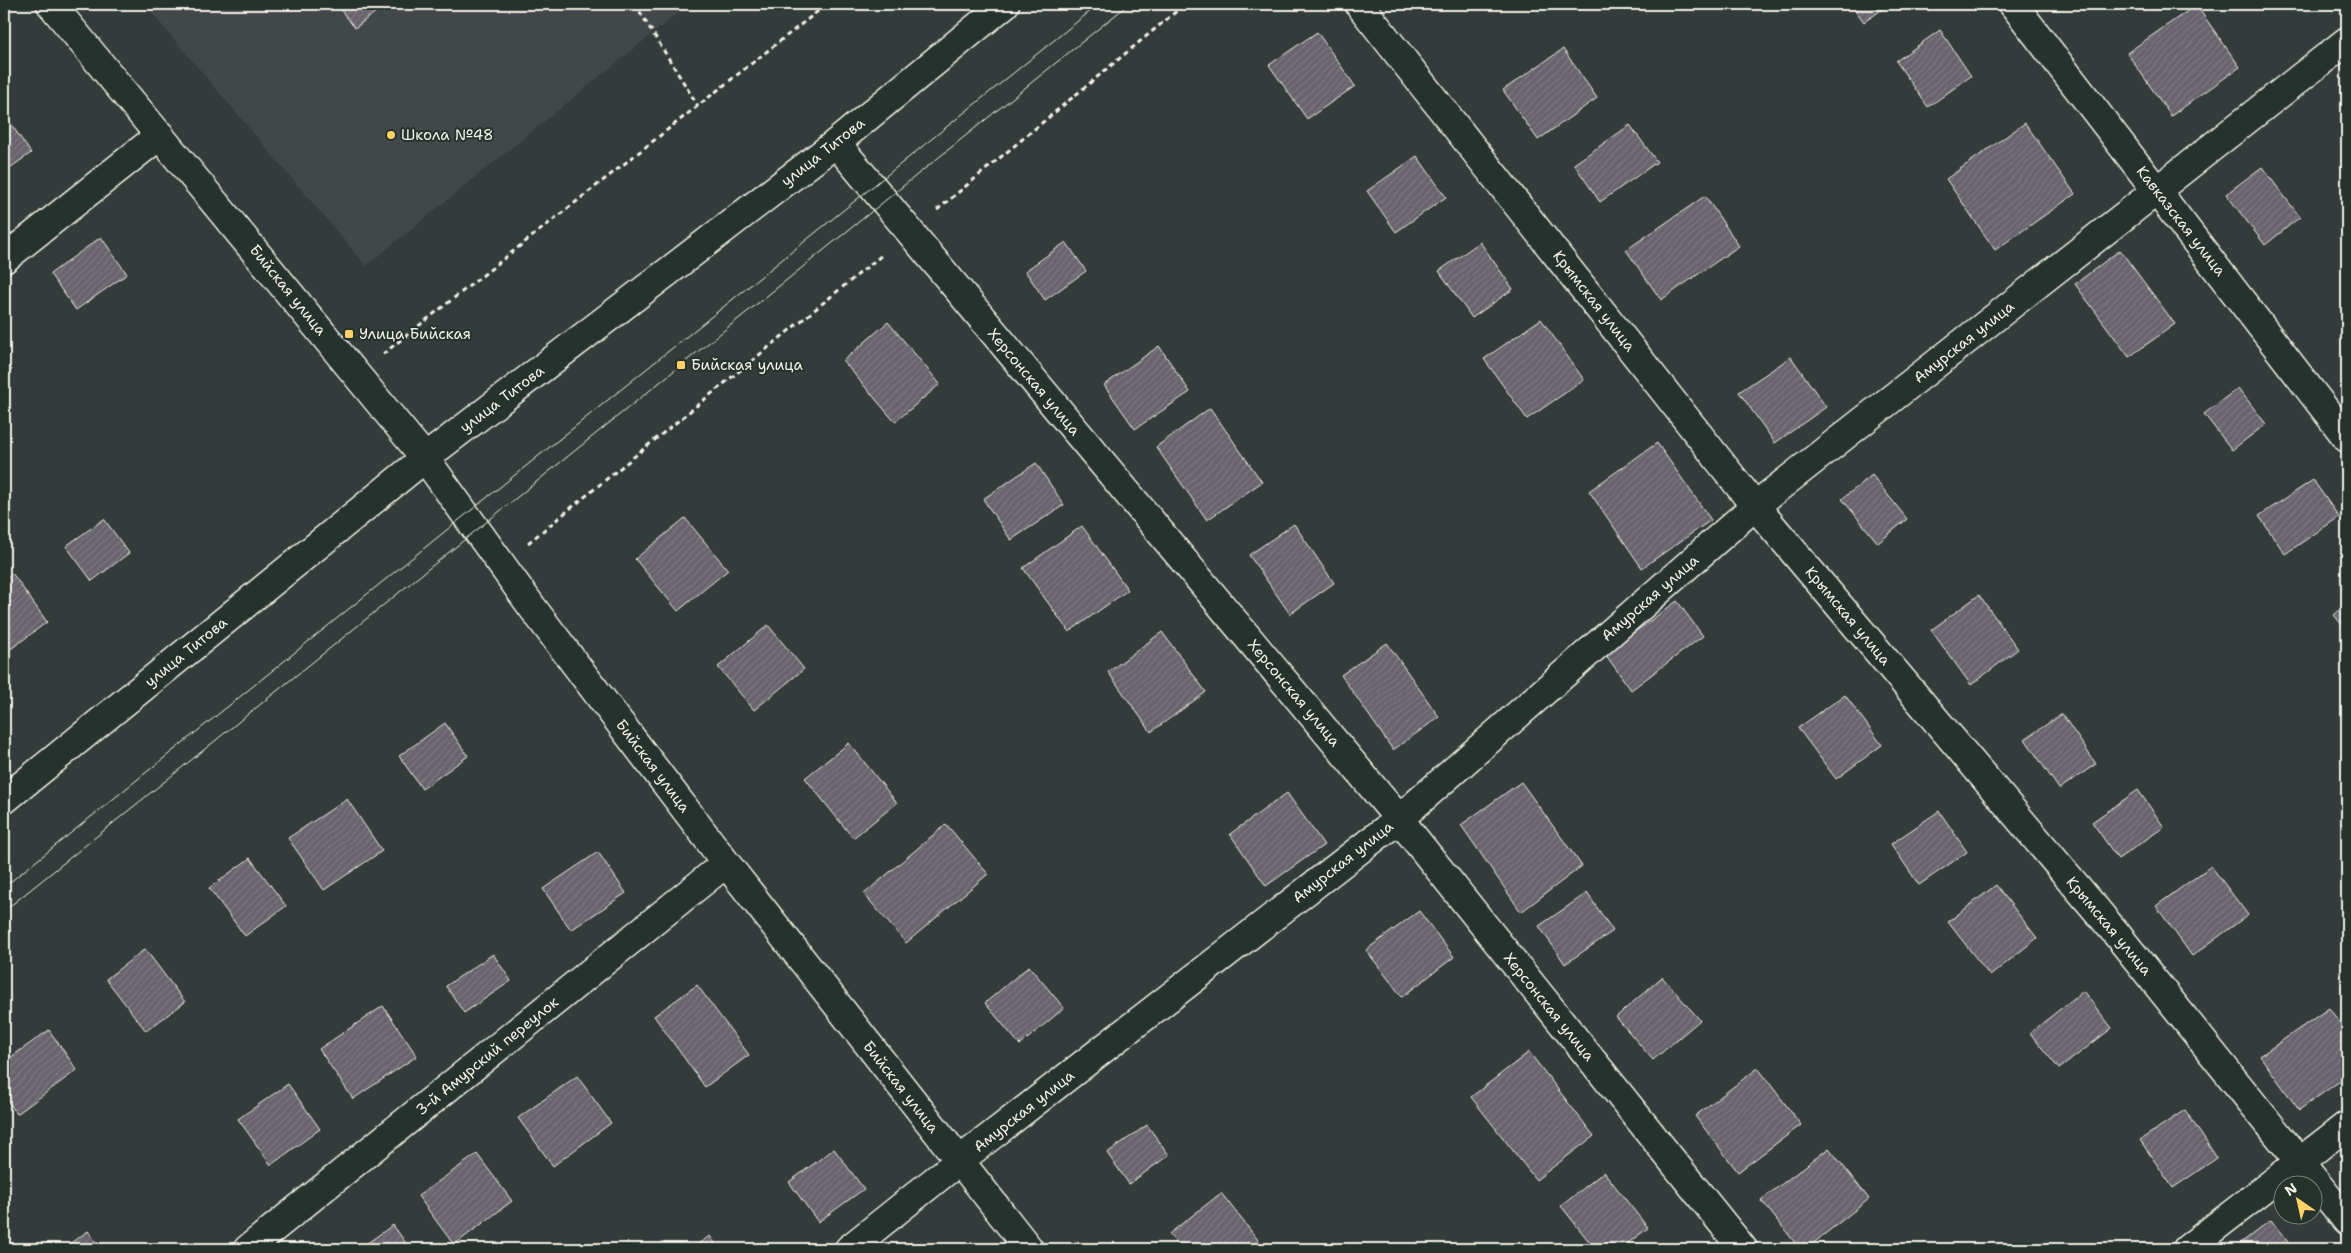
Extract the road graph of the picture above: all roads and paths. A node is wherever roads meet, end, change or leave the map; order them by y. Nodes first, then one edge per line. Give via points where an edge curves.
1 (51, 4) edge
2 (635, 4) edge
3 (826, 4) edge
4 (1005, 4) edge
5 (1185, 4) edge
6 (1359, 4) edge
7 (2014, 4) edge
8 (2347, 41) edge
9 (698, 106) junction
10 (160, 136) junction
11 (836, 143) junction
12 (2157, 190) junction
13 (910, 232) junction
14 (4, 259) edge
15 (357, 374) junction
16 (2347, 438) edge
17 (425, 458) junction
18 (1755, 506) junction
19 (501, 565) junction
20 (4, 800) edge
21 (1399, 819) junction
22 (726, 863) junction
23 (2347, 1125) edge
24 (959, 1161) junction
25 (2300, 1162) junction
26 (2347, 1221) edge
27 (248, 1249) edge
28 (850, 1249) edge
29 (1029, 1249) edge
30 (1743, 1249) edge
31 (2188, 1249) edge

1 - 10 street, Бийская улица
2 - 9 path
3 - 9 path
4 - 11 street, улица Титова
5 - 13 path
6 - 18 street, Крымская улица
7 - 12 street, Кавказская улица
8 - 12 street, Амурская улица
9 - 15 path
10 - 14 street
10 - 15 street, Бийская улица
11 - 13 street, Херсонская улица
11 - 17 street, улица Титова
12 - 16 street, Кавказская улица
12 - 18 street, Амурская улица
13 - 19 path
13 - 21 street, Херсонская улица
15 - 17 street, Бийская улица
17 - 19 street, Бийская улица
17 - 20 street, улица Титова
18 - 21 street, Амурская улица
18 - 25 street, Крымская улица via 2115,932
19 - 22 street, Бийская улица
21 - 24 street, Амурская улица
21 - 30 street, Херсонская улица
22 - 24 street, Бийская улица
22 - 27 street, 3-й Амурский переулок
23 - 25 street
24 - 28 street, Амурская улица
24 - 29 street, Бийская улица
25 - 26 street, Крымская улица
25 - 31 street

